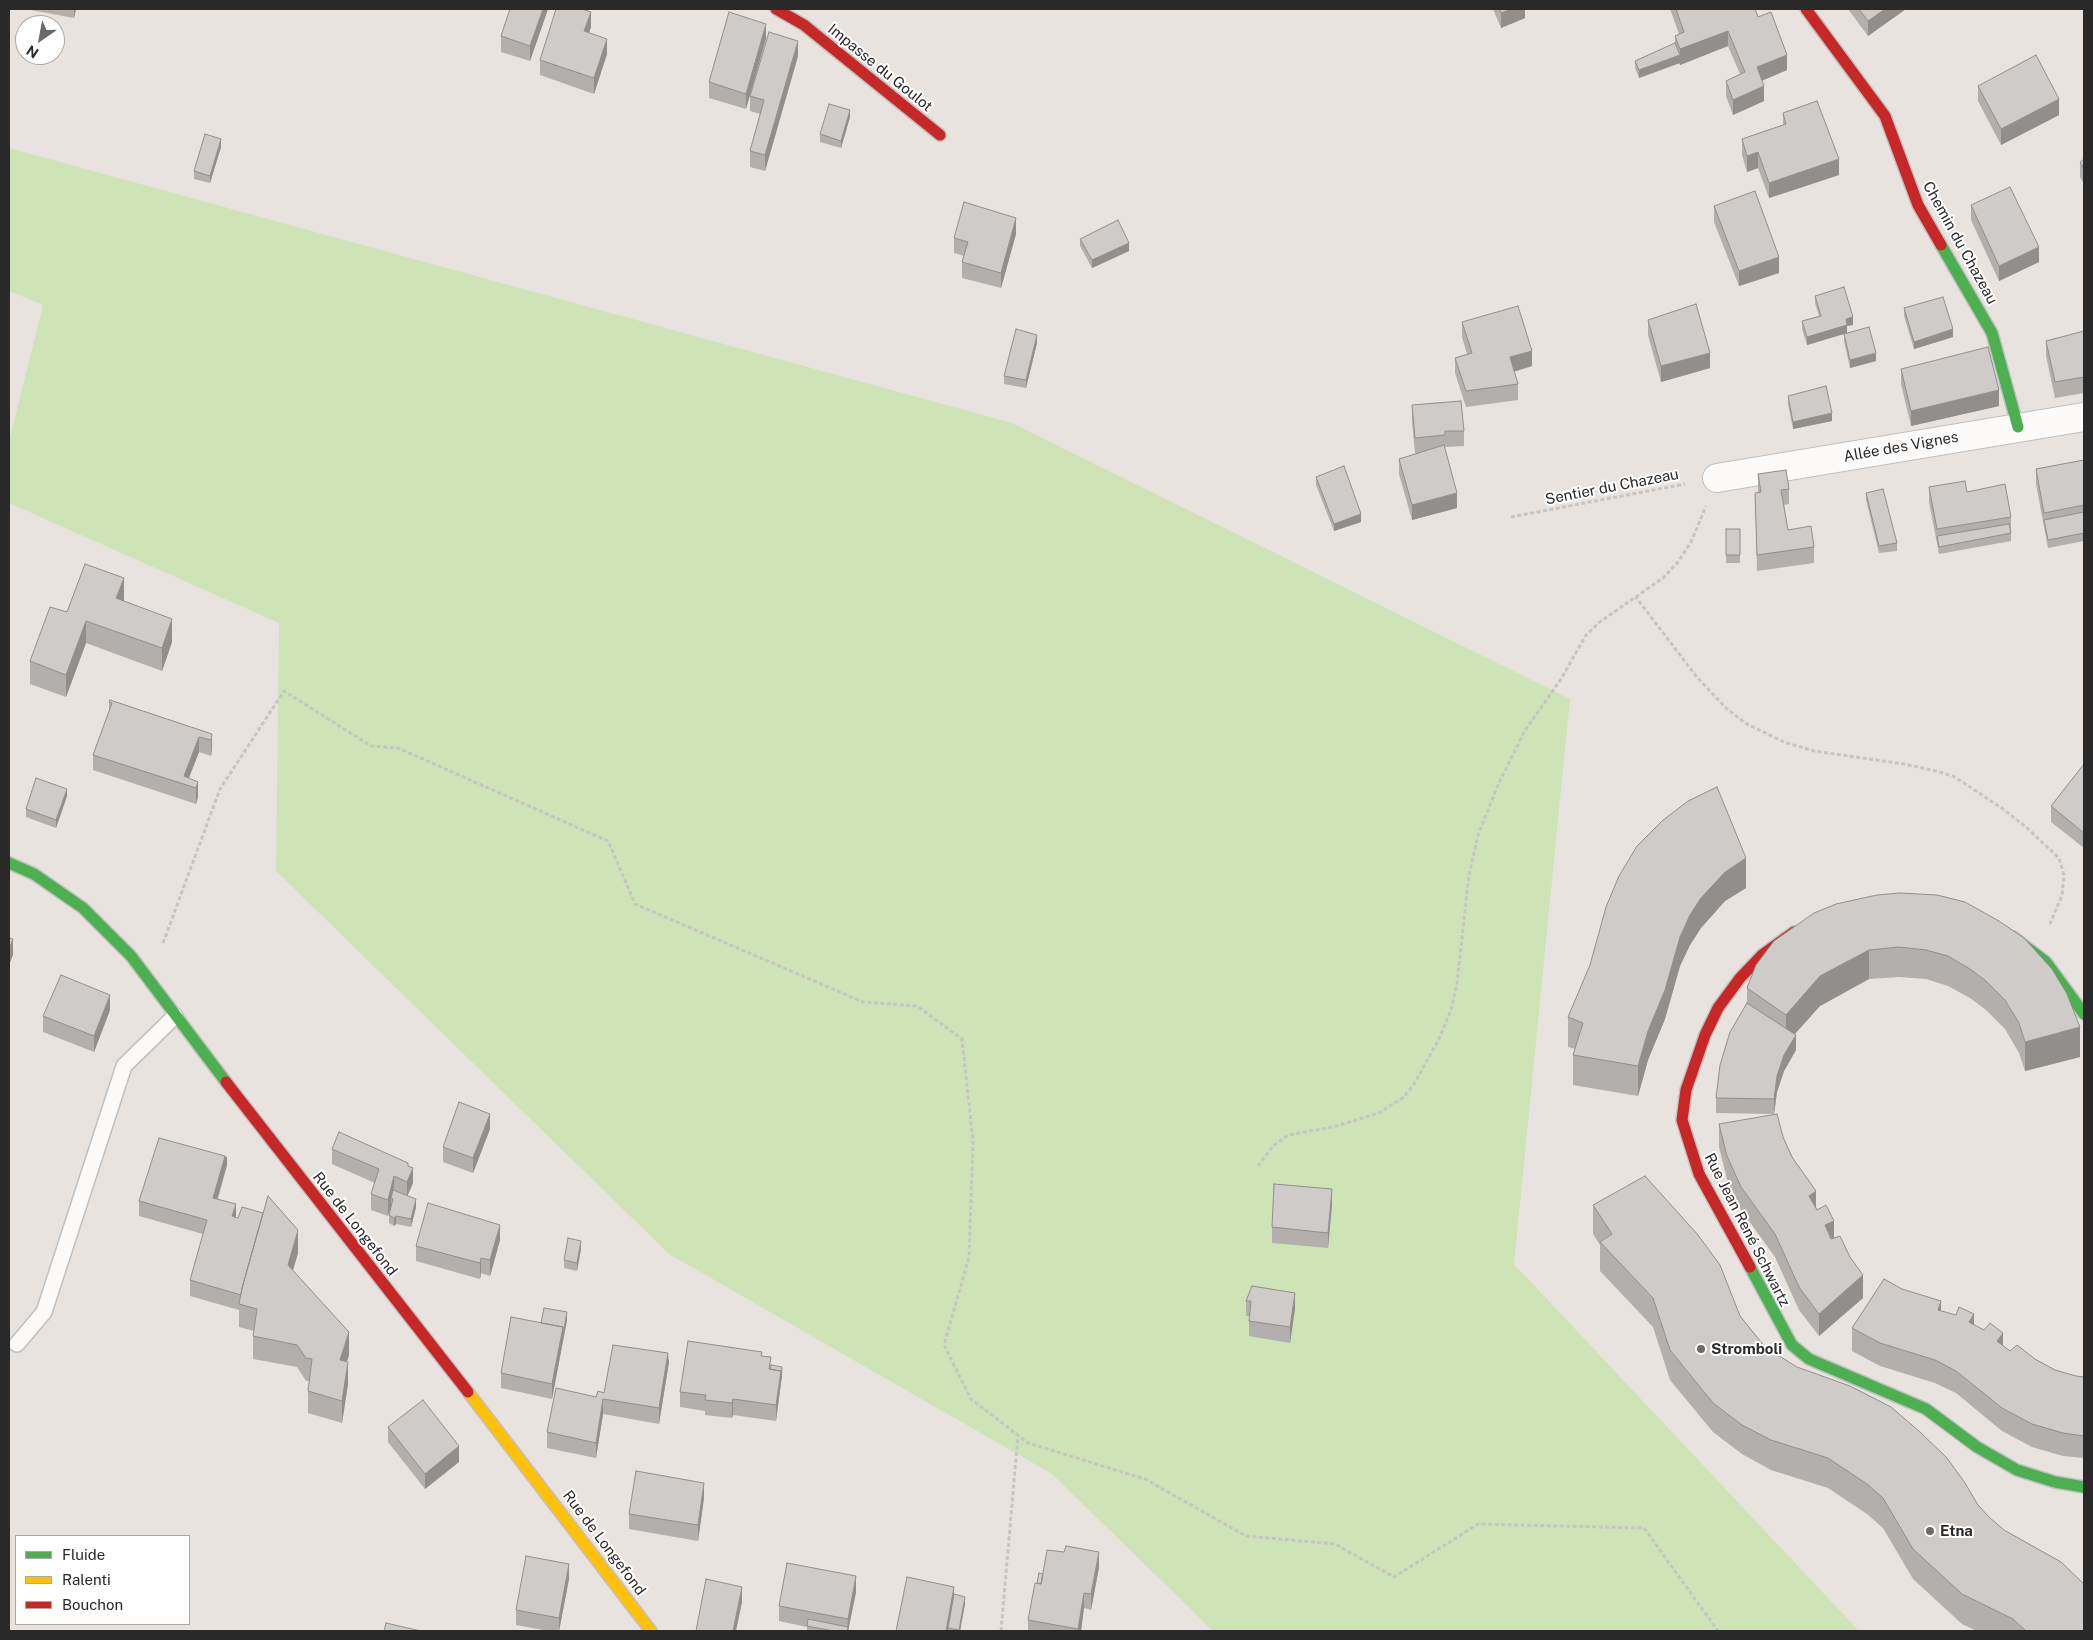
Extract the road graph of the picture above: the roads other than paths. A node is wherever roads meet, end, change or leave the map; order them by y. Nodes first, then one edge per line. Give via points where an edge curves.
1 (776, 9) edge
2 (1806, 9) edge
3 (940, 135) dead end
4 (2084, 417) edge
5 (2018, 427) junction
6 (1717, 478) road end
7 (9, 863) edge
8 (1804, 927) edge
9 (2001, 928) edge
10 (2084, 1014) edge
11 (176, 1016) junction
12 (18, 1344) dead end
13 (2084, 1487) edge
14 (651, 1631) edge

1 - 3 street, Impasse du Goulot via 804,25
2 - 5 street, Chemin du Chazeau via 1885,116 1918,204 1992,333
4 - 5 street, Allée des Vignes
5 - 6 street, Allée des Vignes
7 - 11 street, Rue de Longefond via 34,874 83,908 131,956
8 - 13 street, Rue Jean René Schwartz via 1762,955 1740,978 1718,1008 1705,1035 1686,1090 1682,1120 1699,1174 1792,1345 1809,1359 1926,1409 1977,1447 2017,1470
9 - 10 street via 2046,962
11 - 12 lane via 124,1066 44,1312
11 - 14 street, Rue de Longefond

